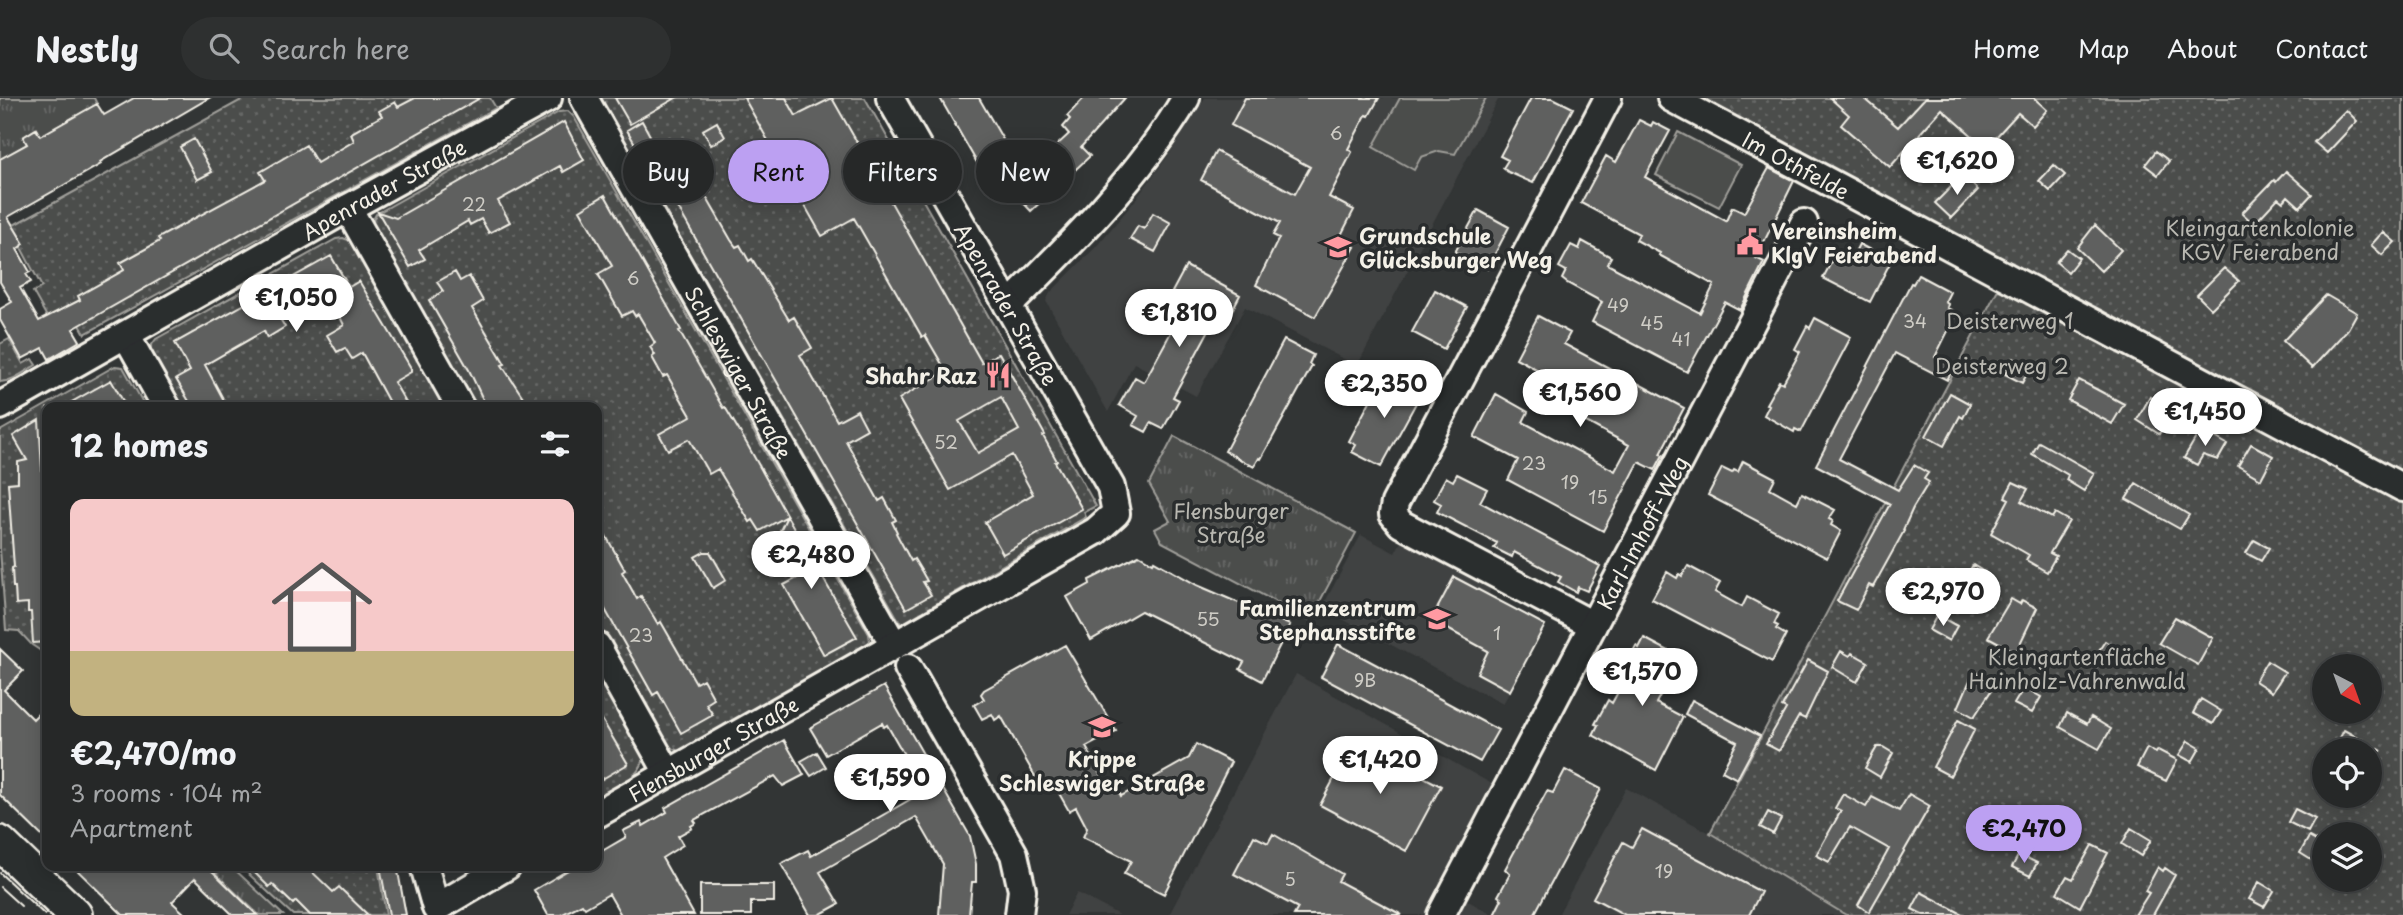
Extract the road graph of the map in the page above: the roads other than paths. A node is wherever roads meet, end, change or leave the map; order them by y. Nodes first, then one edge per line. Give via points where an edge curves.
1 (548, 98) edge
2 (583, 98) edge
3 (890, 98) edge
4 (1186, 98) edge
5 (1608, 98) edge
6 (1671, 98) edge
7 (348, 208) junction
8 (1804, 223) dead end
9 (1008, 306) junction
10 (126, 335) junction
11 (164, 402) edge
12 (458, 402) edge
13 (0, 406) edge
14 (2403, 488) edge
15 (1116, 513) joint
16 (1593, 625) junction
17 (894, 645) junction
18 (602, 655) edge
19 (908, 668) dead end
20 (668, 773) junction
21 (602, 811) edge
22 (0, 843) edge
23 (425, 871) edge
24 (499, 871) edge
25 (75, 915) edge
26 (1019, 915) edge
27 (1441, 915) edge

1 - 7 street, Apenrader Straße
2 - 17 street, Schleswiger Straße
3 - 9 street, Apenrader Straße
4 - 9 street via 1108,205
5 - 16 street via 1393,514 1401,524
6 - 14 street, Im Othfelde
7 - 10 street, Apenrader Straße
7 - 12 street
8 - 16 street, Karl-Imhoff-Weg
9 - 15 street, Apenrader Straße via 1111,487
10 - 11 street
10 - 13 street, Apenrader Straße
15 - 17 street, Flensburger Straße via 1096,531
16 - 27 street, Karl-Imhoff-Weg
17 - 20 street, Flensburger Straße
18 - 20 street
19 - 26 street via 1014,854 1022,890
20 - 21 street, Flensburger Straße
22 - 25 main road
23 - 24 street via 436,908

